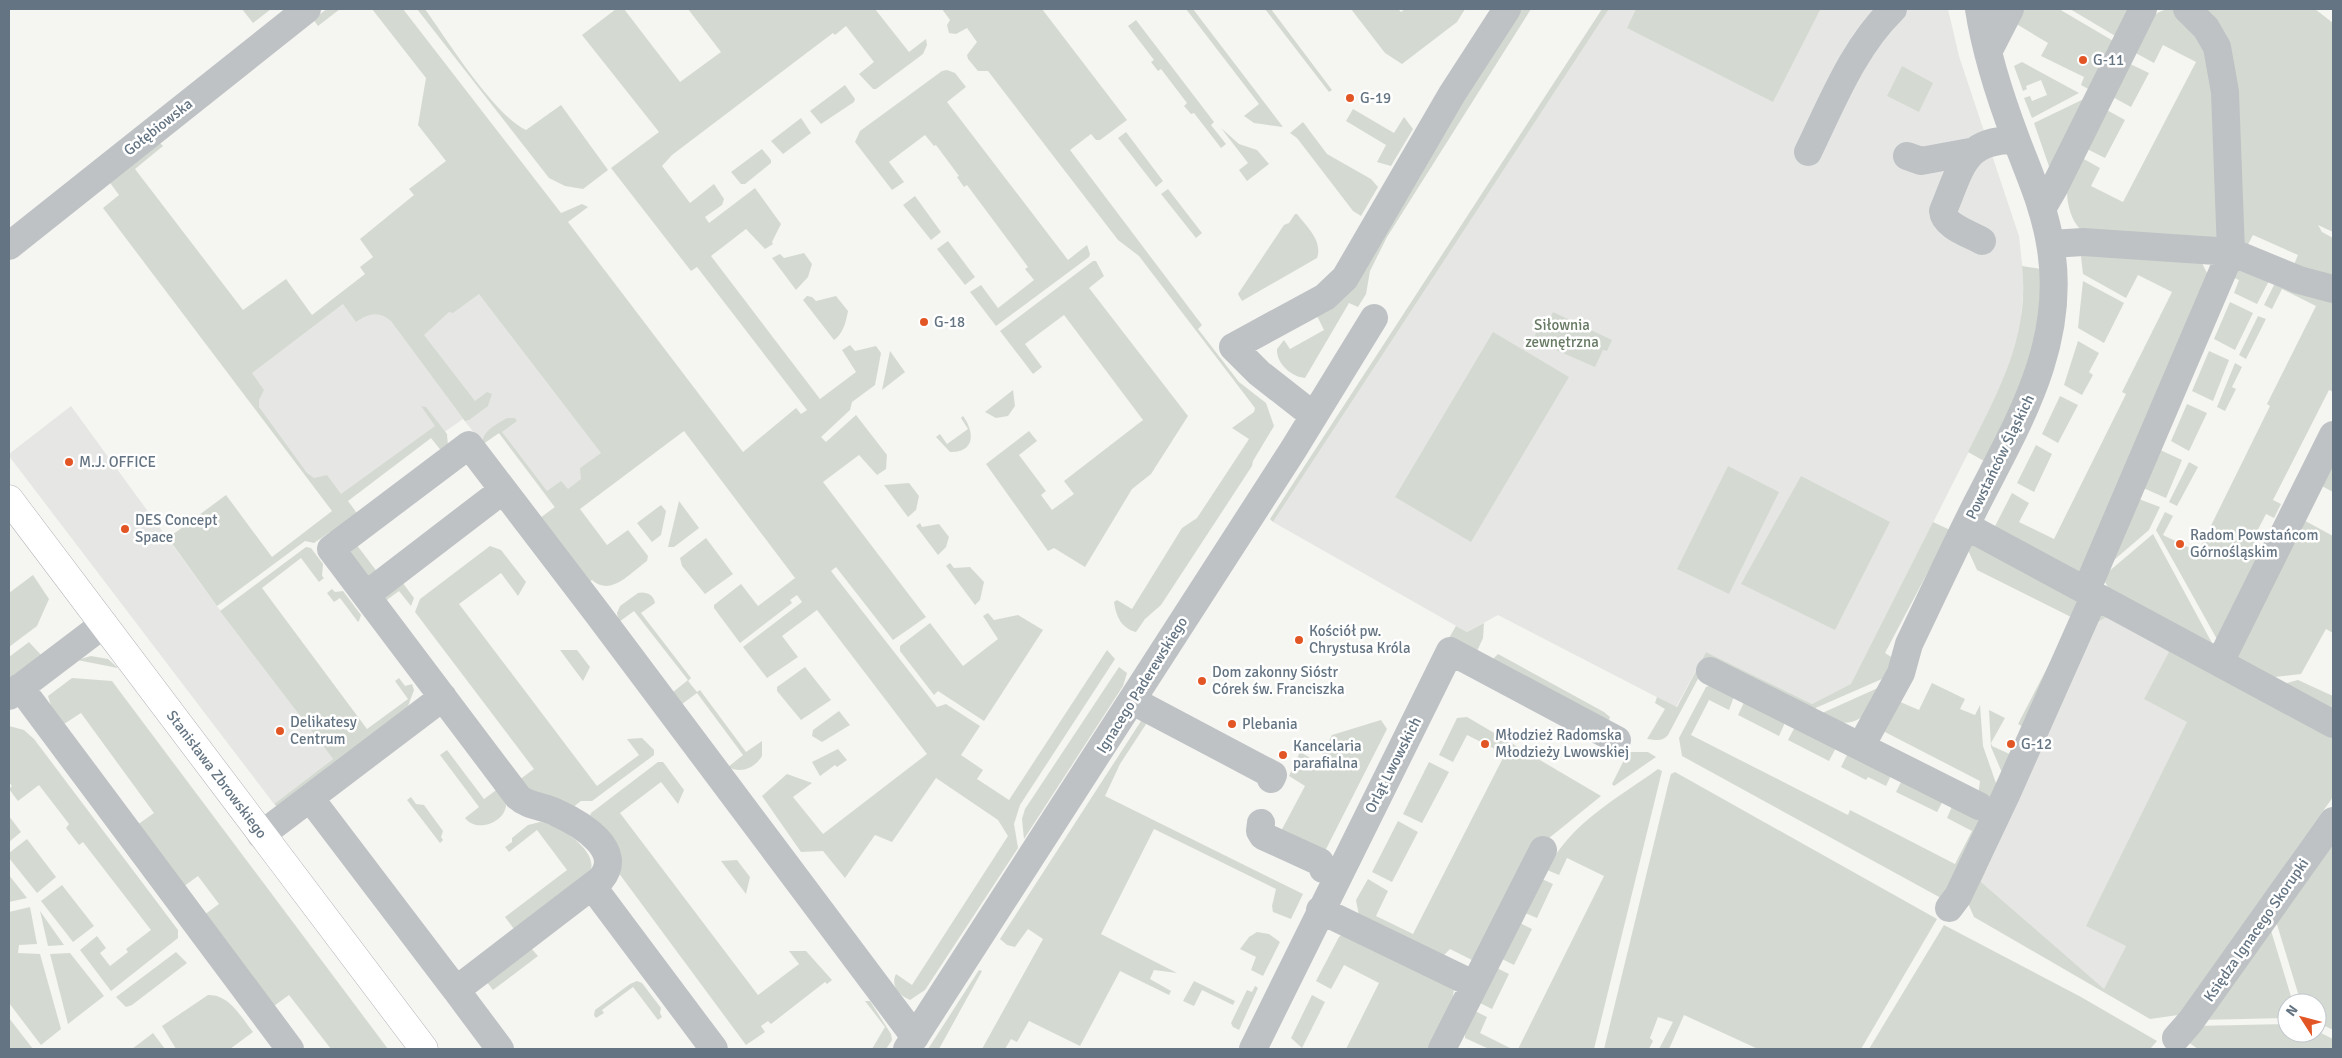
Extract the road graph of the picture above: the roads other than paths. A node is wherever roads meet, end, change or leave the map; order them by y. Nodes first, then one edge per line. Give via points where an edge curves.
1 (307, 9) edge
2 (1507, 9) edge
3 (1894, 9) edge
4 (1979, 9) edge
5 (2010, 9) edge
6 (2143, 9) edge
7 (2187, 9) edge
8 (1988, 52) junction
9 (2016, 140) junction
10 (1808, 152) dead end
11 (1970, 152) junction
12 (1907, 156) dead end
13 (2042, 207) junction
14 (1982, 241) dead end
15 (2051, 244) junction
16 (9, 246) edge
17 (2231, 252) junction
18 (2333, 289) edge
19 (1374, 318) dead end
20 (1314, 416) junction
21 (2333, 435) edge
22 (502, 490) junction
23 (9, 499) edge
24 (1966, 526) junction
25 (2091, 593) junction
26 (366, 595) junction
27 (104, 624) junction
28 (2220, 662) junction
29 (1710, 671) dead end
30 (14, 691) edge
31 (443, 697) junction
32 (1133, 701) junction
33 (2333, 724) edge
34 (1617, 740) dead end
35 (1861, 746) junction
36 (1271, 779) dead end
37 (310, 798) junction
38 (1979, 806) dead end
39 (2333, 821) edge
40 (1261, 824) dead end
41 (261, 835) junction
42 (1543, 850) dead end
43 (1323, 868) dead end
44 (592, 886) junction
45 (1949, 908) dead end
46 (1320, 910) junction
47 (1473, 984) junction
48 (456, 990) junction
49 (2176, 1038) dead end
50 (911, 1043) edge
51 (290, 1049) edge
52 (424, 1049) edge
53 (500, 1049) edge
54 (714, 1049) edge
55 (1253, 1049) edge
56 (1442, 1049) edge

1 - 16 street, Gołębiowska
2 - 20 street via 1452,94 1345,278 1325,297 1233,347 1259,373
3 - 10 street via 1874,30 1855,58
4 - 8 street, Powstańców Śląskich
5 - 8 street
6 - 13 street
7 - 17 street via 2206,28 2219,56 2225,92
8 - 9 street, Powstańców Śląskich
9 - 11 street via 1996,140
9 - 13 street, Powstańców Śląskich
11 - 12 street via 1921,161
11 - 14 street via 1943,211 1949,223
13 - 15 street, Powstańców Śląskich
15 - 17 street via 2083,242
15 - 24 street, Powstańców Śląskich via 2054,295 2052,325 2044,360 2029,404
17 - 18 street via 2299,280
17 - 25 street
19 - 20 street, Ignacego Paderewskiego
20 - 32 street, Ignacego Paderewskiego
21 - 28 street
22 - 26 street
22 - 26 street via 469,445 330,549
22 - 50 street via 604,622
23 - 27 main road, Stanisława Zbrowskiego
24 - 25 street
24 - 35 street, Powstańców Śląskich via 1909,644 1901,673
25 - 28 street
25 - 45 street via 2006,795 1958,896
26 - 31 street
27 - 30 street
27 - 41 main road, Stanisława Zbrowskiego
28 - 33 street
29 - 35 street
30 - 51 street
31 - 37 street
31 - 44 street via 518,797 526,803 556,812 601,844 608,857 608,865 606,872
32 - 36 street via 1273,775
32 - 50 street, Ignacego Paderewskiego
34 - 46 street, Orląt Lwowskich via 1450,651
35 - 38 street
37 - 41 street
37 - 48 street
39 - 49 street, Księdza Ignacego Skorupki
40 - 43 street via 1263,836 1320,862
41 - 52 main road, Stanisława Zbrowskiego
42 - 47 street
44 - 48 street
44 - 54 street
46 - 47 street
46 - 55 street, Orląt Lwowskich
47 - 56 street
48 - 53 street

